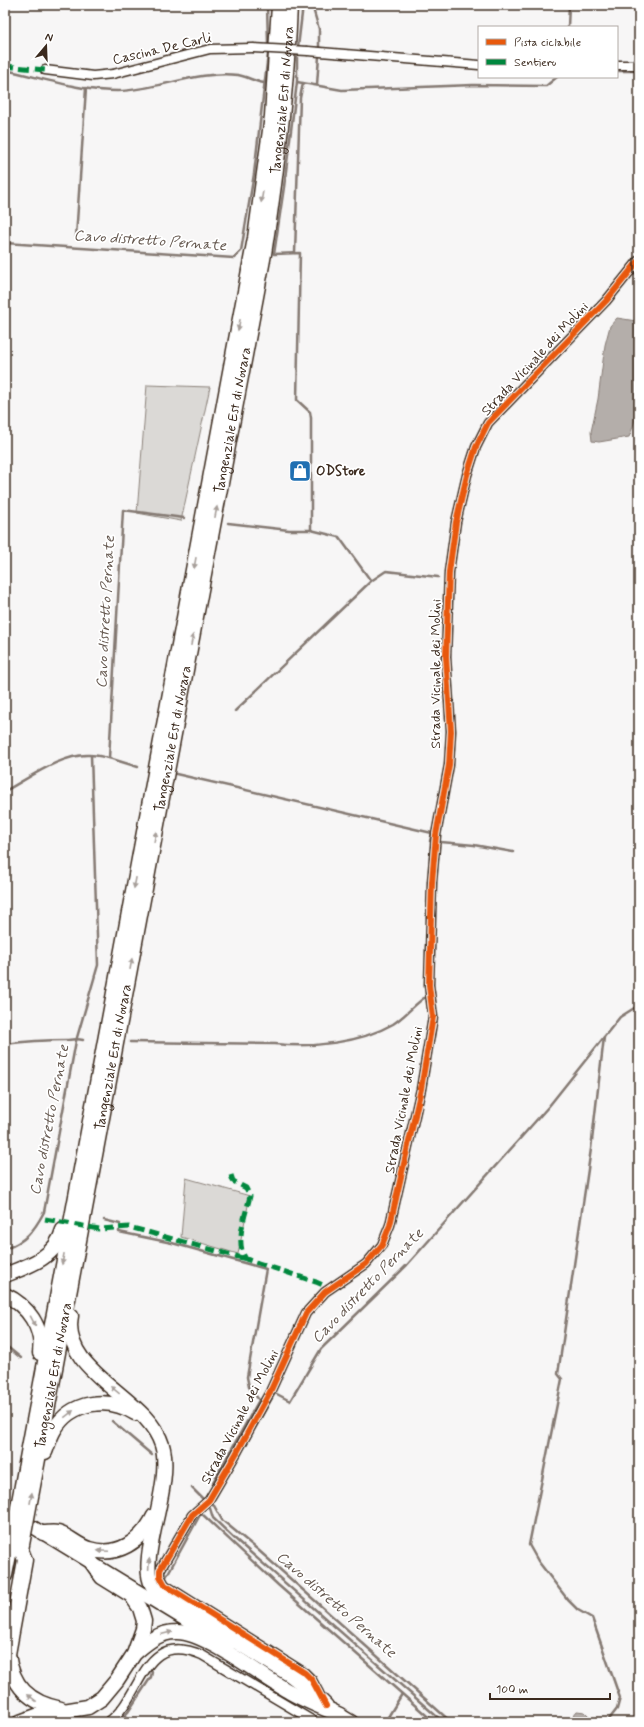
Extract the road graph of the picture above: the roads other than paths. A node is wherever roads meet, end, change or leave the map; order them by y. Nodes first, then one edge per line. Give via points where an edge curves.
1 (279, 5) edge
2 (290, 5) edge
3 (478, 65) edge
4 (618, 65) edge
5 (639, 65) edge
6 (45, 70) dead end
7 (639, 260) edge
8 (102, 1056) junction
9 (98, 1140) junction
10 (5, 1275) edge
11 (5, 1295) edge
12 (143, 1417) junction
13 (29, 1447) junction
14 (30, 1470) junction
15 (160, 1503) junction
16 (5, 1510) edge
17 (43, 1533) junction
18 (16, 1547) junction
19 (5, 1562) edge
20 (92, 1563) junction
21 (5, 1575) edge
22 (5, 1633) edge
23 (134, 1654) junction
24 (326, 1706) junction
25 (68, 1711) junction
26 (346, 1718) edge
27 (20, 1722) edge
28 (108, 1722) edge
29 (314, 1722) edge

1 -> 8 highway, Tangenziale Est di Novara via 272,116 255,238
9 -> 2 highway, Tangenziale Est di Novara via 264,254 276,182 285,98
3 - 6 street, Cascina De Carli, bridge via 253,48 210,49 113,74 93,76
4 - 5 street
7 - 24 street, Strada Vicinale dei Molini via 611,294 488,424 476,447 467,475 456,522 449,572 446,657 451,731 449,765 435,842 429,985 433,1017 421,1089 390,1225 382,1245 366,1264 325,1292 306,1313 270,1392 160,1570 166,1585 304,1673 312,1680
8 - 10 highway via 89,1092 60,1240 53,1250 40,1260
8 -> 13 highway, Tangenziale Est di Novara
12 -> 9 highway via 84,1361 77,1352 70,1331 95,1187
9 - 14 highway, Tangenziale Est di Novara
11 -> 13 highway via 25,1308 39,1334 41,1347 25,1431
14 -> 12 highway via 46,1452 55,1429 78,1407 108,1403 132,1410
12 - 15 highway via 158,1435 165,1460
13 - 14 highway, Tangenziale Est di Novara
14 - 18 highway, bridge
15 -> 17 highway via 144,1533 122,1548 104,1551 89,1549 59,1534
24 -> 15 highway via 289,1674 165,1598 155,1589 149,1564
16 - 17 main road
17 - 20 main road
18 - 19 highway
18 - 21 highway
18 - 22 highway
25 -> 18 highway via 37,1702 18,1684 10,1668 8,1654 25,1560
20 - 23 highway via 102,1577 131,1595 140,1608 144,1621 143,1629
20 - 24 main road
23 - 25 highway via 102,1698 88,1707
23 -> 26 highway via 156,1637 170,1632 185,1632 204,1639 290,1692
24 - 26 main road
25 - 27 highway via 39,1715
28 - 29 street via 121,1711 153,1659 167,1650 179,1648 202,1655

